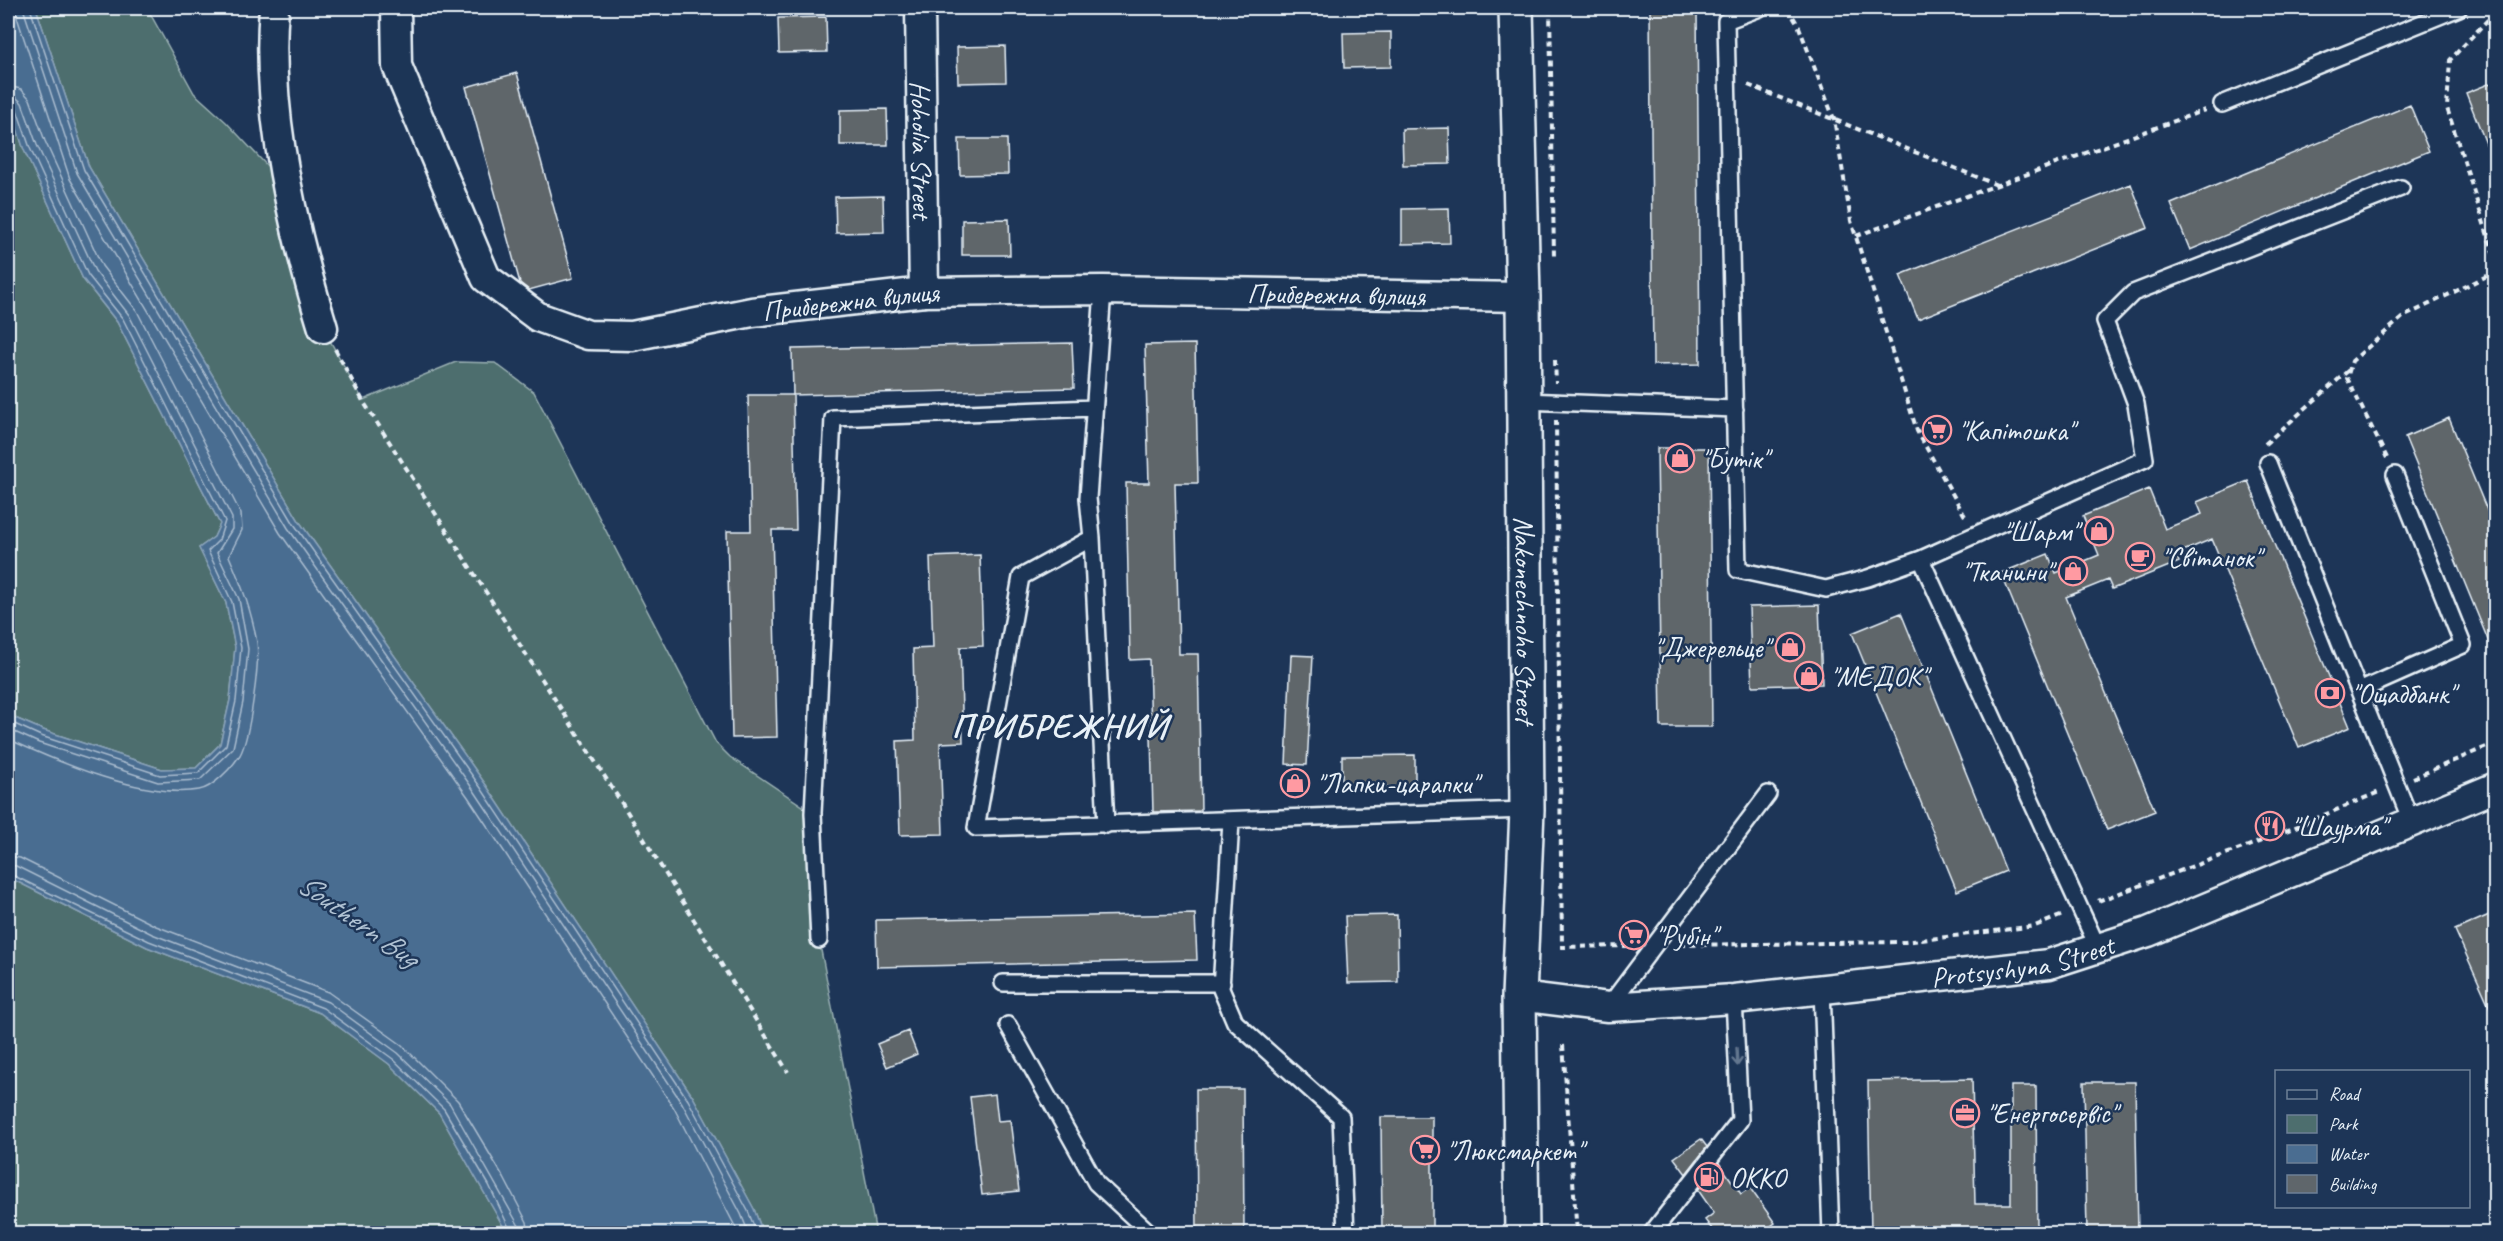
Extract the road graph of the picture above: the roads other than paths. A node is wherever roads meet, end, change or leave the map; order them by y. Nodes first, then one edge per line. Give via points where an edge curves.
1 (274, 8) edge
2 (396, 8) edge
3 (920, 8) edge
4 (1516, 8) edge
5 (1760, 8) edge
6 (2459, 8) edge
7 (2222, 104) road end
8 (2401, 188) dead end
9 (1103, 290) junction
10 (924, 292) junction
11 (1522, 297) junction
12 (323, 328) road end
13 (1524, 401) junction
14 (1094, 408) junction
15 (1735, 409) junction
16 (2268, 463) road end
17 (2395, 475) road end
18 (1092, 538) junction
19 (1921, 559) junction
20 (2359, 691) junction
21 (2496, 787) edge
22 (1768, 794) dead end
23 (1527, 810) junction
24 (1231, 821) junction
25 (2411, 821) junction
26 (1106, 825) junction
27 (819, 940) dead end
28 (2098, 948) junction
29 (1222, 982) junction
30 (1003, 983) dead end
31 (1822, 989) junction
32 (1519, 996) junction
33 (1734, 999) junction
34 (1608, 1007) junction
35 (1008, 1025) dead end
36 (1151, 1233) edge
37 (1346, 1233) edge
38 (1522, 1233) edge
39 (1651, 1233) edge
40 (1831, 1233) edge

1 - 12 street via 275,95 288,188
2 - 10 street, Прибережна вулиця via 397,66 486,278 538,317 588,335 632,336 752,312
3 - 10 street, Hoholia Street
4 - 11 street, Nakonechnoho Street
5 - 15 lane via 1726,21
6 - 7 lane
8 - 19 lane via 2133,293 2105,321 2136,404 2145,459
9 - 10 street, Прибережна вулиця
9 - 11 street, Прибережна вулиця
9 - 14 lane
11 - 13 street, Nakonechnoho Street
13 - 15 lane
13 - 23 street, Nakonechnoho Street
14 - 18 lane via 1088,498
14 - 27 lane via 833,418 813,813
15 - 19 lane via 1738,570 1826,589
16 - 20 lane
17 - 20 lane via 2463,645
18 - 26 lane
18 - 26 lane via 1021,577 976,828
19 - 28 lane
20 - 25 lane
21 - 25 street, Protsyshyna Street
22 - 34 lane
23 - 24 lane
23 - 32 street, Nakonechnoho Street
24 - 26 lane
24 - 29 lane
25 - 28 street, Protsyshyna Street via 2148,932
28 - 31 street, Protsyshyna Street via 2049,964
29 - 30 lane
29 - 37 lane via 1221,989 1235,1022 1341,1118
31 - 33 street, Protsyshyna Street
31 - 40 lane
32 - 34 street, Protsyshyna Street
32 - 38 street, Nakonechnoho Street
33 - 34 street, Protsyshyna Street
33 -> 39 lane via 1740,1120
35 - 36 lane via 1096,1183

